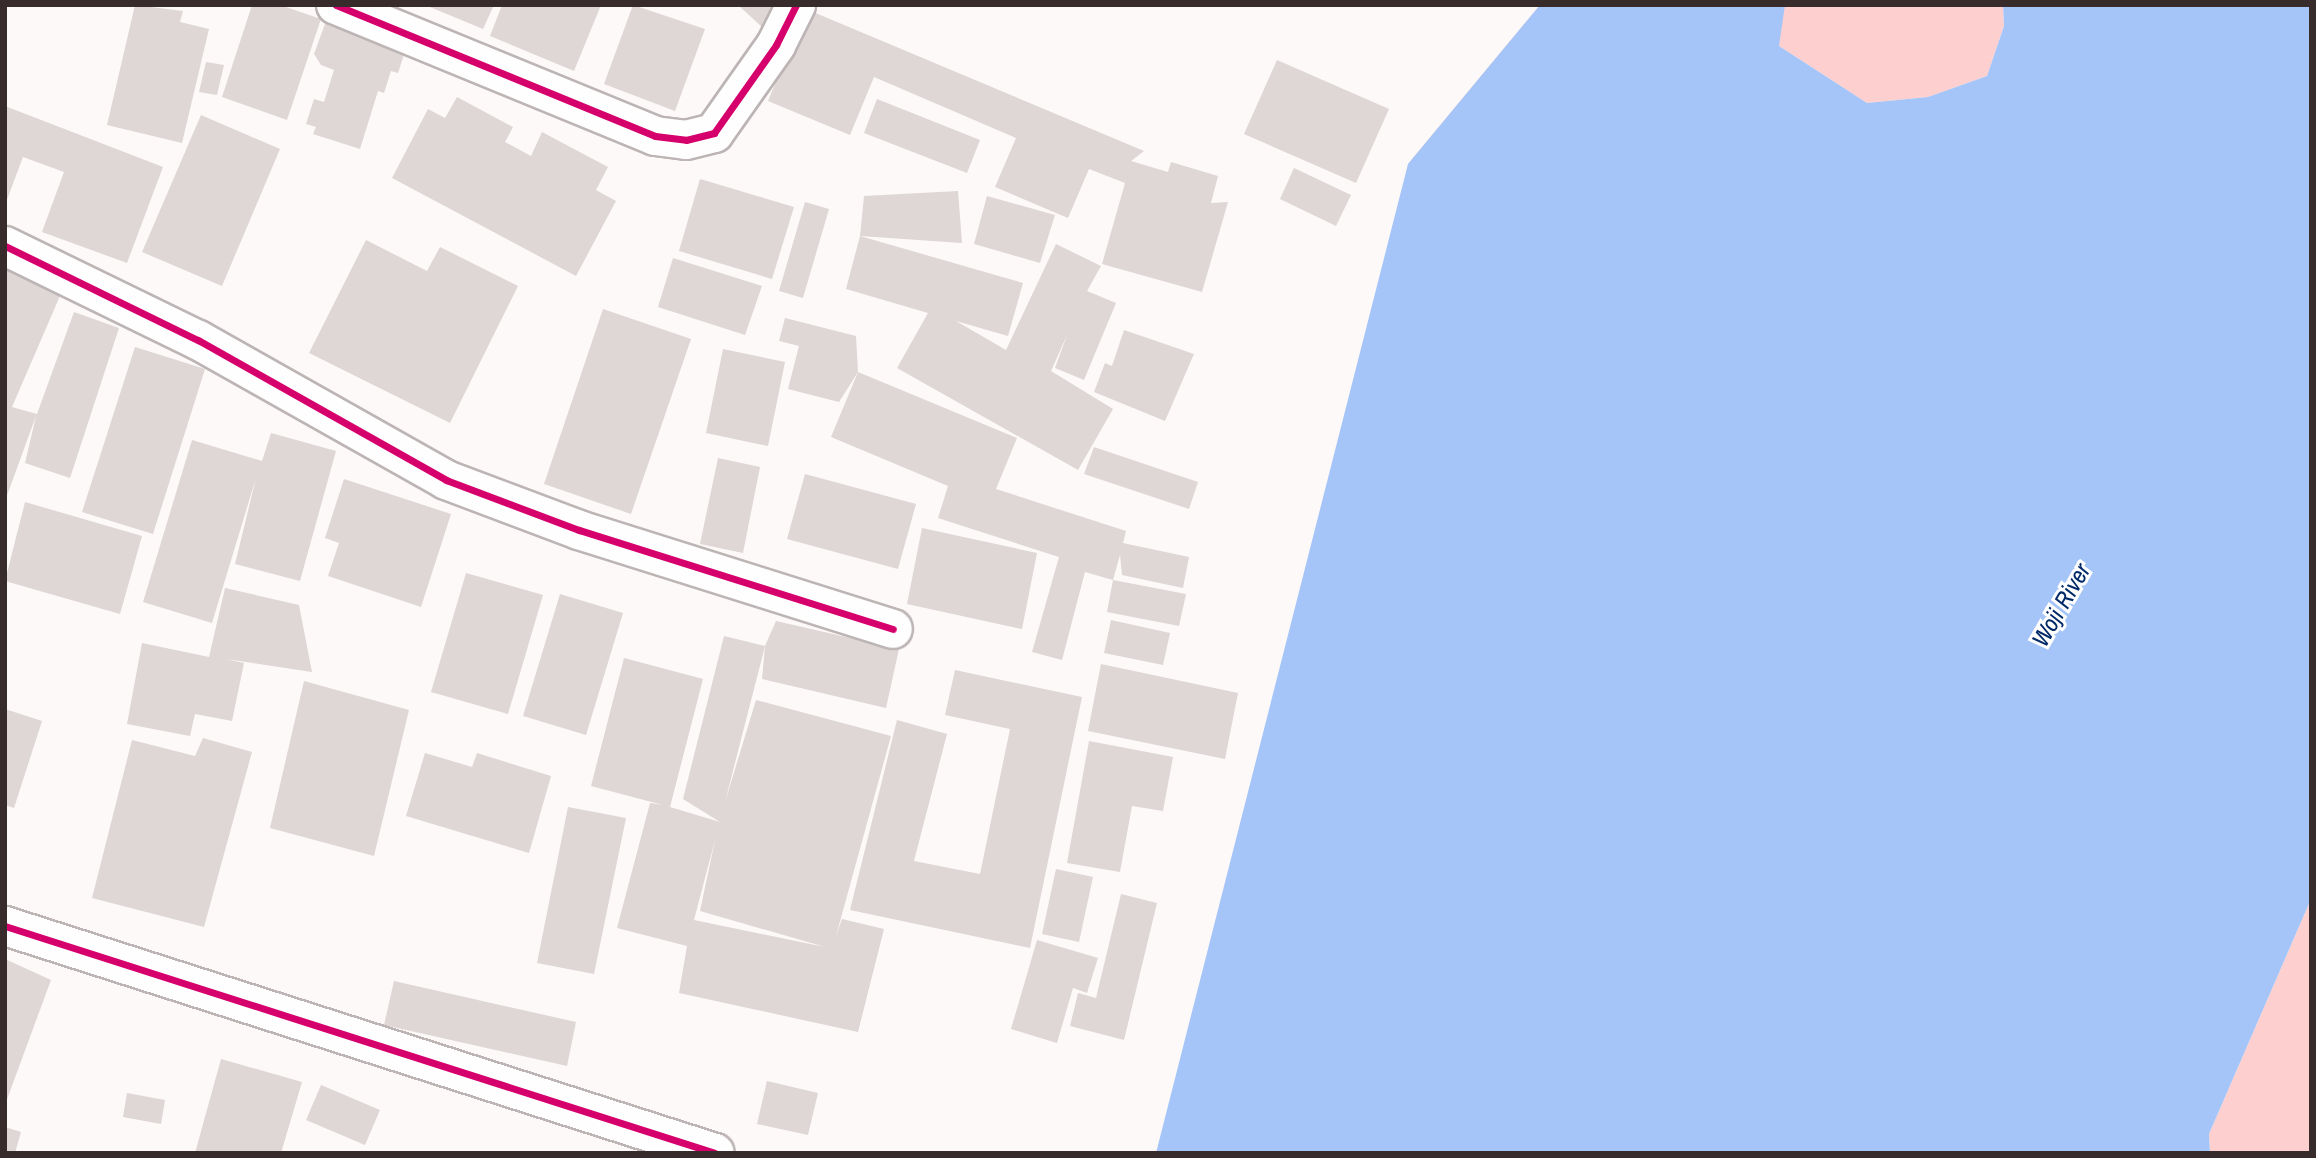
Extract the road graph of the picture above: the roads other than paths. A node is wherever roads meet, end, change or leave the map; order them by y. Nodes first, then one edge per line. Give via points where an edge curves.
1 (336, 5) edge
2 (796, 5) edge
3 (5, 246) edge
4 (893, 629) dead end
5 (5, 926) edge
6 (715, 1153) edge

1 - 2 street via 655,136 686,140 713,134 776,45
3 - 4 street via 198,340 456,484 579,530
5 - 6 street

